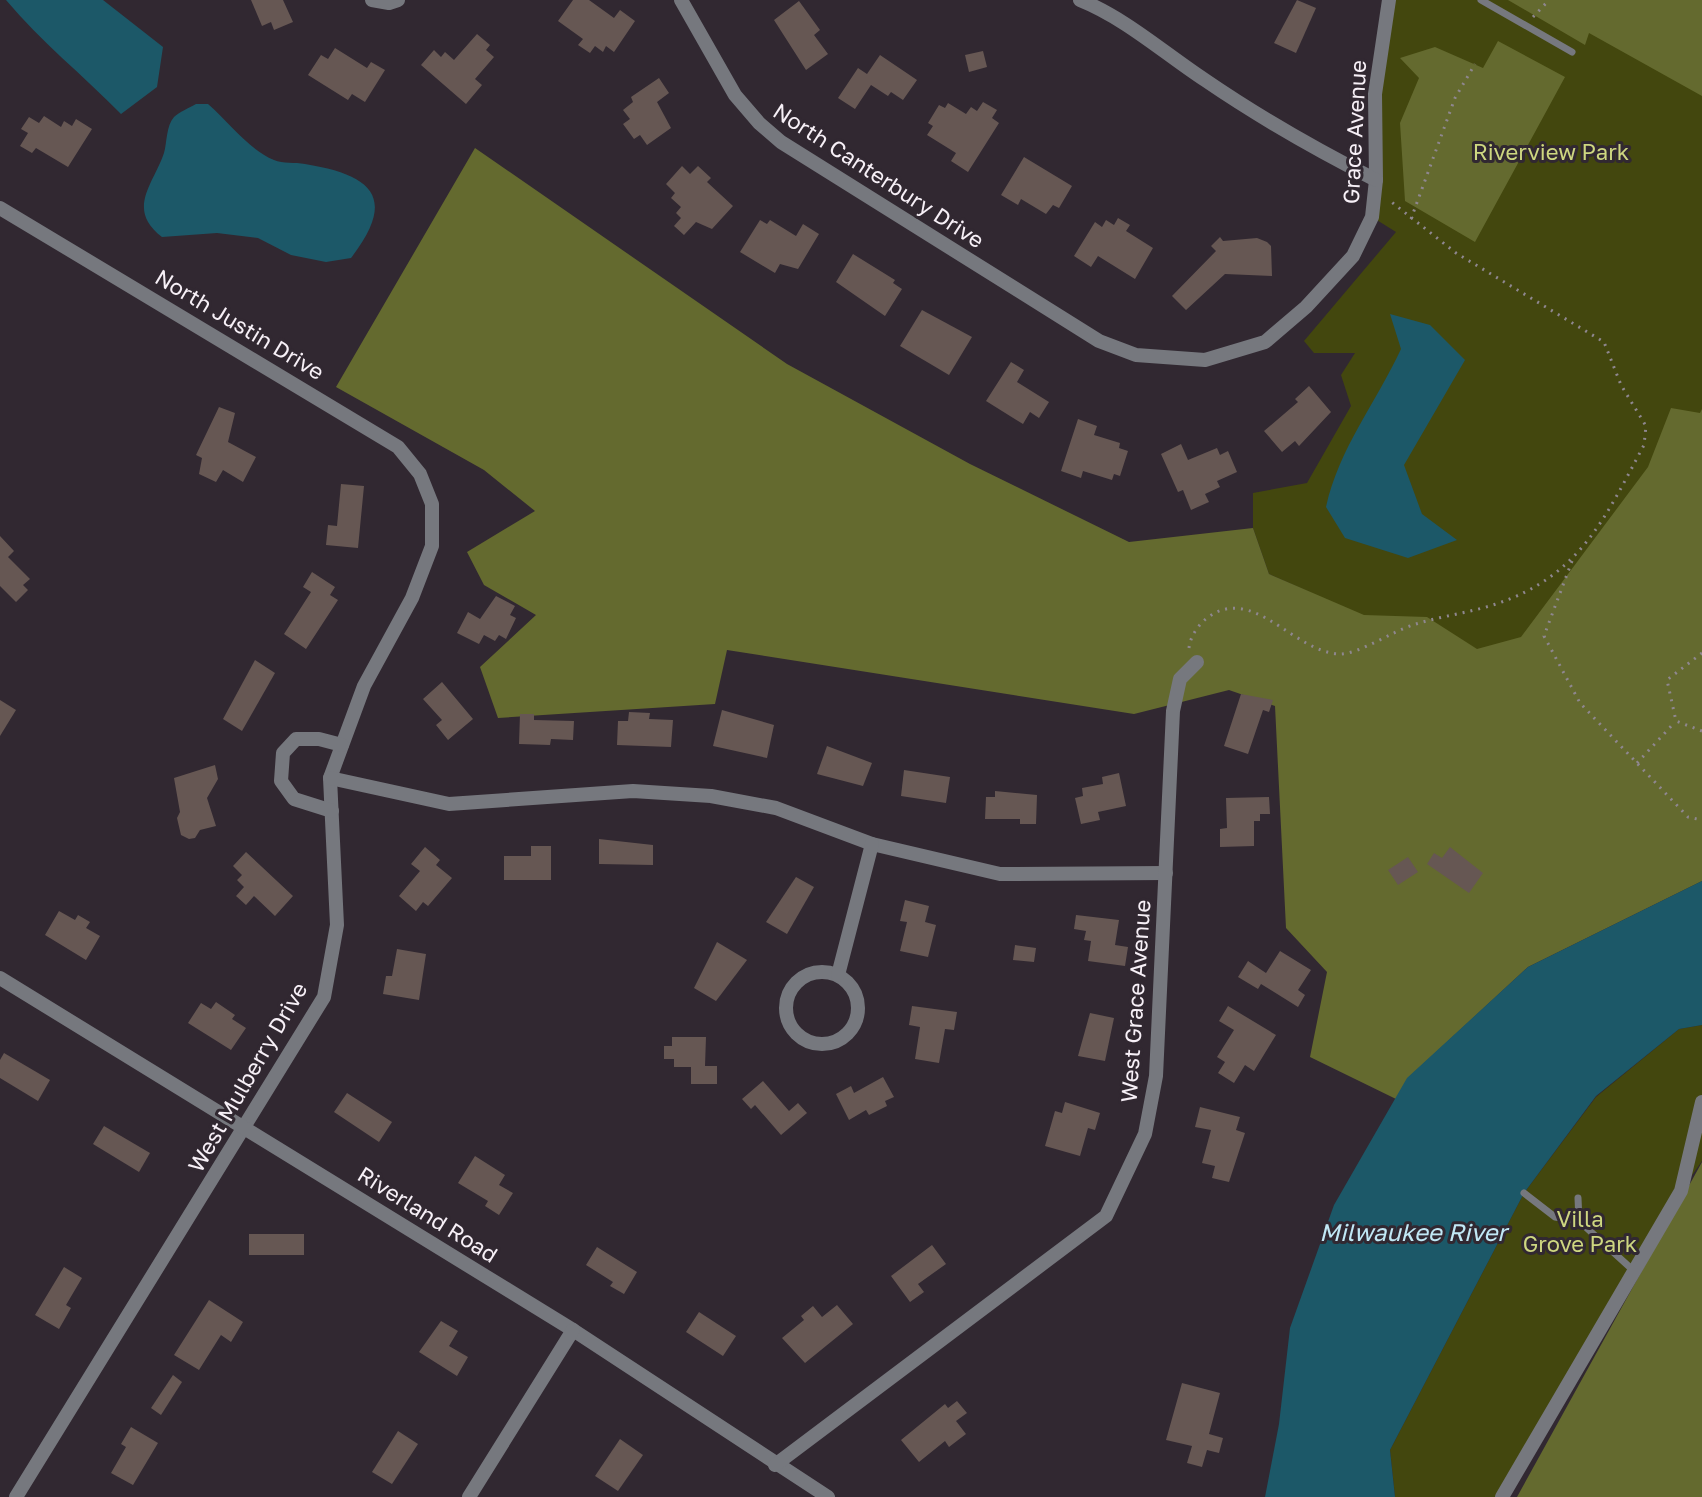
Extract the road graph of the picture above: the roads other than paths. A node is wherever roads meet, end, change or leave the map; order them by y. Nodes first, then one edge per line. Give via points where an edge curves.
1 (372, 0) edge
2 (398, 0) edge
3 (681, 0) edge
4 (1080, 0) edge
5 (1389, 0) edge
6 (1481, 0) edge
7 (1572, 52) dead end
8 (1375, 187) junction
9 (0, 208) edge
10 (1099, 341) joint
11 (432, 504) joint
12 (1197, 662) road end
13 (342, 745) junction
14 (330, 778) junction
15 (332, 811) junction
16 (872, 844) junction
17 (1166, 873) junction
18 (838, 975) junction
19 (0, 978) edge
20 (1702, 1102) edge
21 (246, 1126) junction
22 (1524, 1193) dead end
23 (1578, 1198) dead end
24 (1579, 1221) junction
25 (1634, 1271) junction
26 (573, 1330) junction
27 (775, 1465) junction
28 (16, 1497) edge
29 (469, 1497) edge
30 (828, 1497) edge
31 (1502, 1497) edge

1 - 2 street
3 - 10 street, North Canterbury Drive via 735,95 769,133
4 - 8 street via 1102,9
5 - 8 street, Grace Avenue via 1375,94
6 - 7 lane
8 - 10 street, Grace Avenue via 1372,217 1353,256 1265,342 1205,360 1136,355
9 - 11 street, North Justin Drive via 398,447 420,474
11 - 13 street, West Mulberry Drive via 432,546 364,686
12 - 17 street, West Grace Avenue via 1182,676 1173,705
13 - 14 street, West Mulberry Drive
13 - 15 street via 296,739 283,753 281,781 294,799
14 - 15 street, West Mulberry Drive
14 - 16 street via 449,804 633,791 711,796 776,808
15 - 21 street, West Mulberry Drive via 337,925 324,997
16 - 17 street via 1000,874
16 - 18 street
17 - 27 street, West Grace Avenue via 1156,1076 1145,1134 1106,1216
18 - 18 street via 814,972 794,985 787,1018 800,1038 835,1042 853,1027 858,1003 848,982
19 - 21 street, Riverland Road
20 - 25 street via 1681,1191
21 - 26 street, Riverland Road
21 - 28 street, West Mulberry Drive
22 - 24 lane via 1555,1217
23 - 24 lane
24 - 25 lane
25 - 31 street
26 - 27 street, Riverland Road
26 - 29 street
27 - 30 street, Riverland Road

